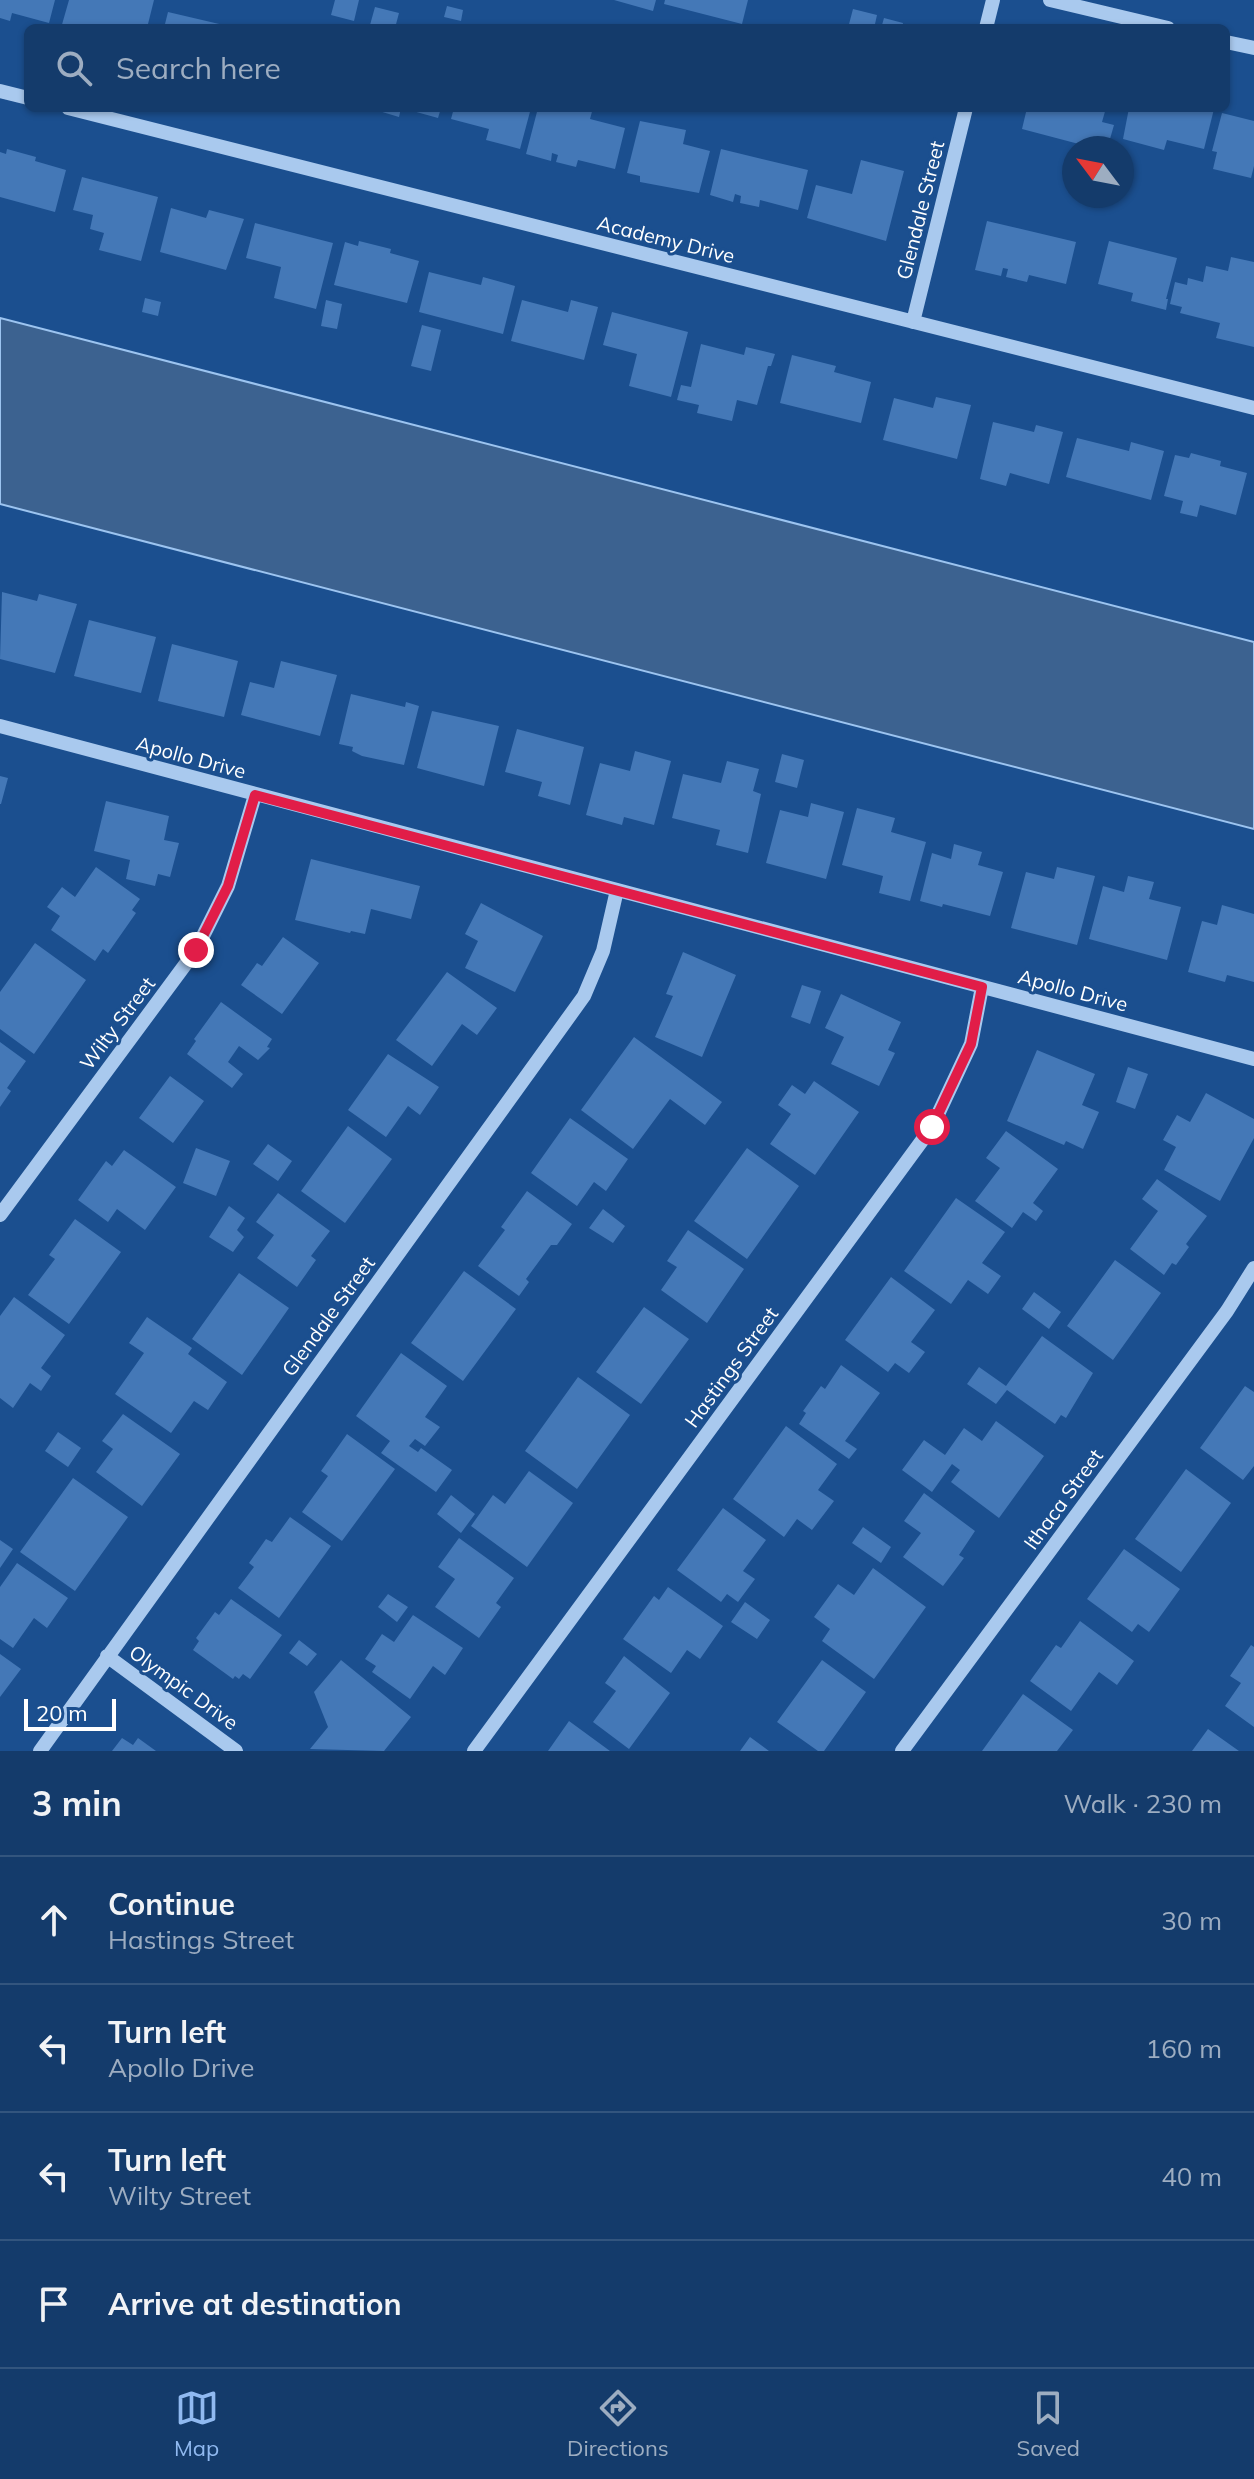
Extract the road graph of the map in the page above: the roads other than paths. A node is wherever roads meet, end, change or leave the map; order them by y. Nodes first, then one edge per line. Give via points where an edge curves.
1 (993, 0) edge
2 (1050, 0) edge
3 (987, 24) edge
4 (1151, 24) edge
5 (1230, 43) edge
6 (1254, 48) edge
7 (0, 91) edge
8 (24, 97) edge
9 (84, 112) edge
10 (965, 112) edge
11 (913, 322) junction
12 (1254, 408) edge
13 (0, 726) edge
14 (255, 795) junction
15 (617, 890) junction
16 (982, 987) junction
17 (1254, 1059) edge
18 (0, 1215) edge
19 (1254, 1268) edge
20 (107, 1656) junction
21 (40, 1751) edge
22 (236, 1751) edge
23 (474, 1751) edge
24 (902, 1751) edge

1 - 3 street
2 - 4 street
5 - 6 street
7 - 8 street
9 - 11 street, Academy Drive
10 - 11 street, Glendale Street
11 - 12 street, Academy Drive
13 - 14 street, Apollo Drive
14 - 15 street, Apollo Drive
14 - 18 street, Wilty Street via 228,886 196,950
15 - 16 street, Apollo Drive
15 - 20 street, Glendale Street via 603,951 584,996
16 - 17 street, Apollo Drive
16 - 23 street, Hastings Street via 971,1044 932,1127
19 - 24 street, Ithaca Street
20 - 21 street, Glendale Street
20 - 22 street, Olympic Drive

